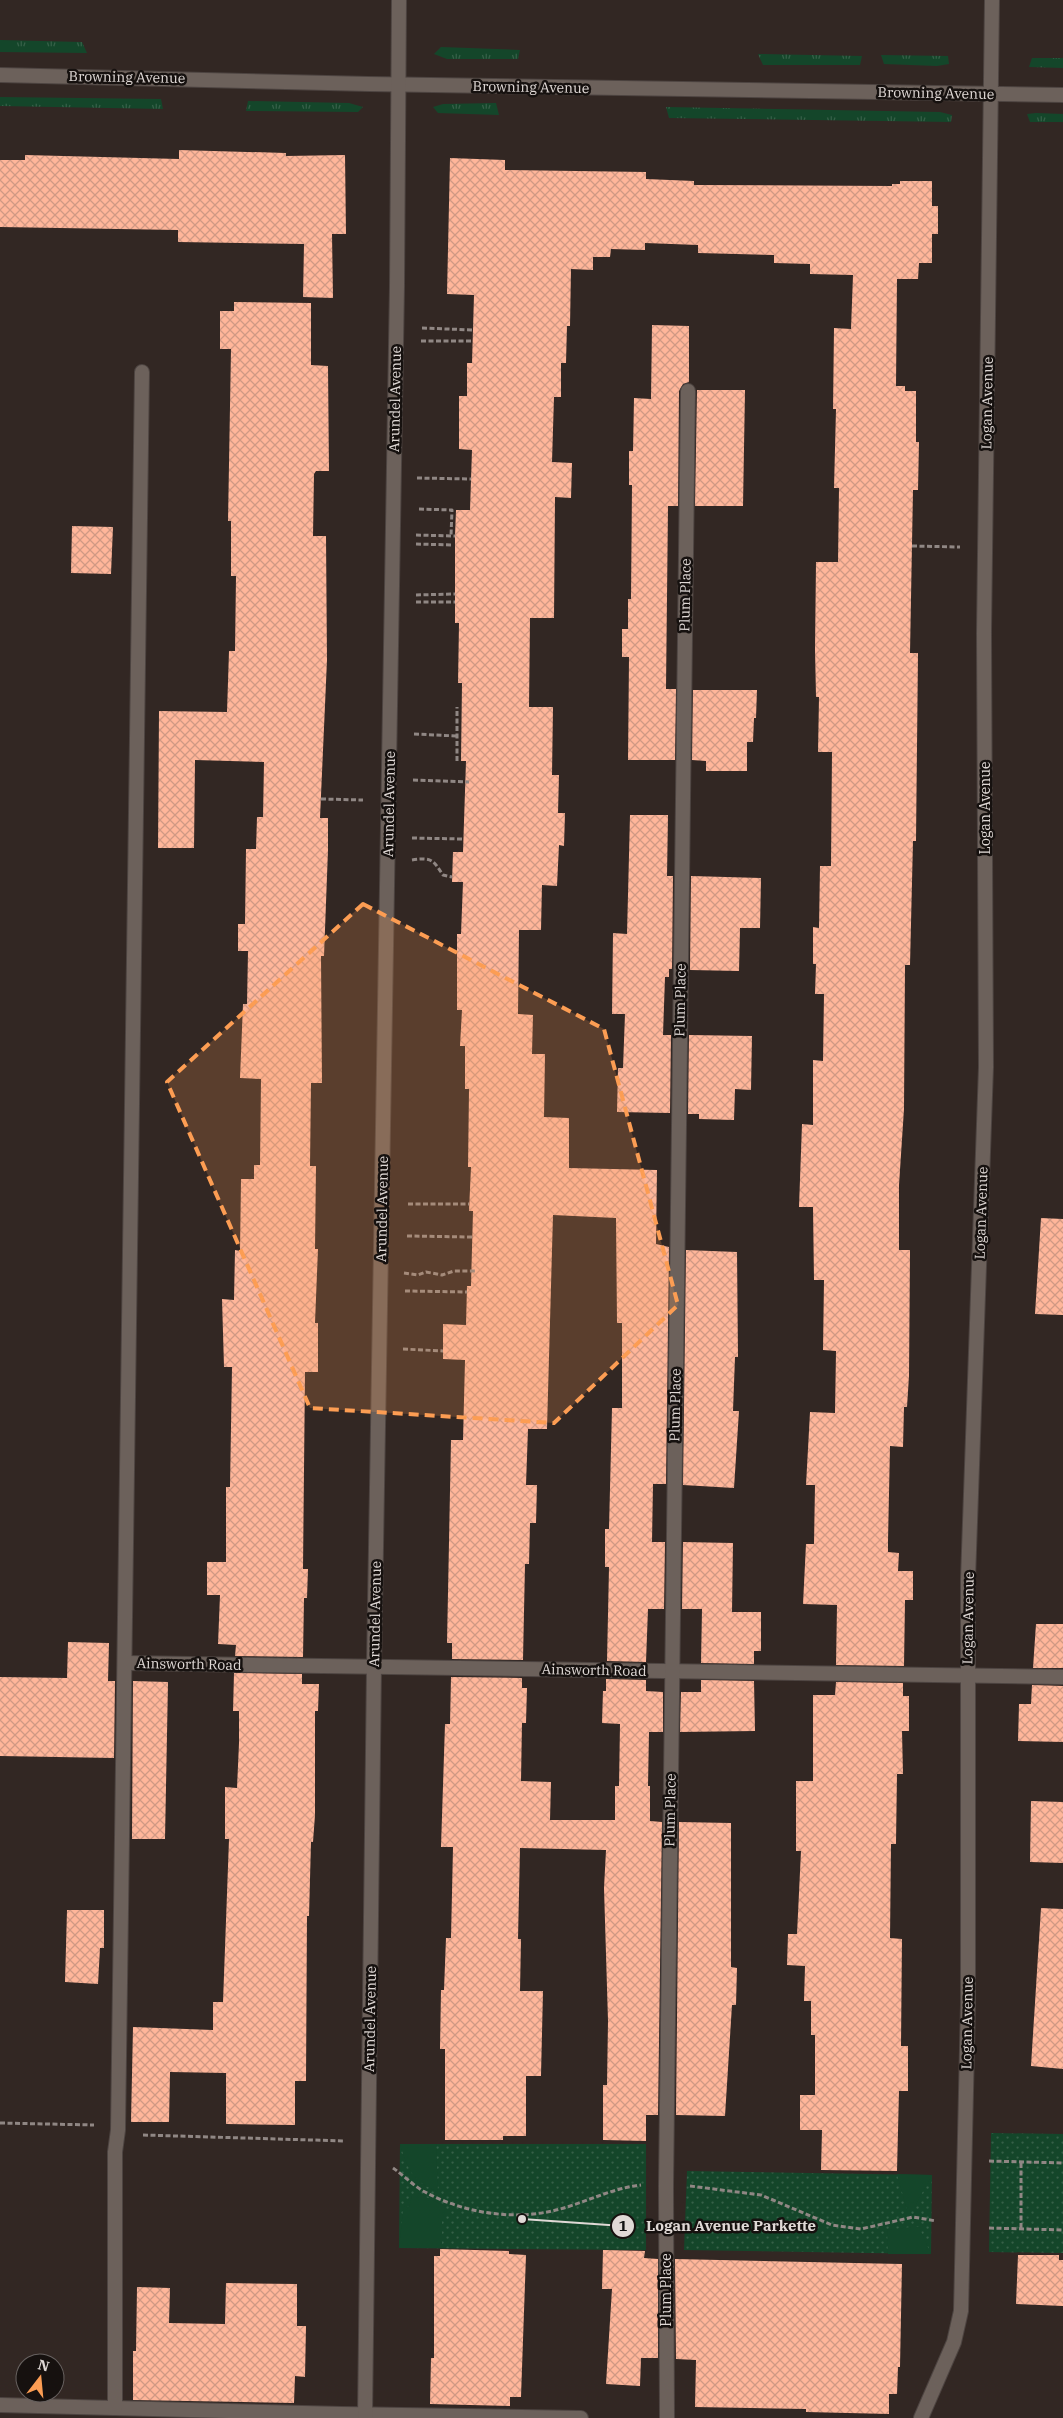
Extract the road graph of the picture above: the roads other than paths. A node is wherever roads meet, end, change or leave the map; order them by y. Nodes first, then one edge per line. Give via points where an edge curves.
1 (399, 0) edge
2 (992, 0) edge
3 (0, 75) edge
4 (398, 84) junction
5 (991, 93) junction
6 (1063, 95) edge
7 (142, 372) dead end
8 (688, 391) dead end
9 (126, 1663) junction
10 (374, 1667) junction
11 (672, 1671) junction
12 (968, 1675) junction
13 (1063, 1677) edge
14 (0, 2405) edge
15 (115, 2408) junction
16 (366, 2416) edge
17 (581, 2418) edge
18 (667, 2418) edge
19 (921, 2418) edge

1 - 4 street, Arundel Avenue
2 - 5 street, Logan Avenue
3 - 4 street, Browning Avenue
4 - 5 street, Browning Avenue
4 - 10 street, Arundel Avenue
5 - 6 street, Browning Avenue
5 - 12 street, Logan Avenue via 984,633 986,1067 968,1579
7 - 9 street
8 - 11 street, Plum Place
9 - 10 street, Ainsworth Road
9 - 15 street via 118,2130 115,2152
10 - 11 street, Ainsworth Road
10 - 16 street, Arundel Avenue
11 - 12 street, Ainsworth Road
11 - 18 street, Plum Place via 666,2186
12 - 13 street, Ainsworth Road
12 - 19 street, Logan Avenue via 968,2004 961,2311 954,2342
14 - 15 street
15 - 16 street
16 - 17 street

